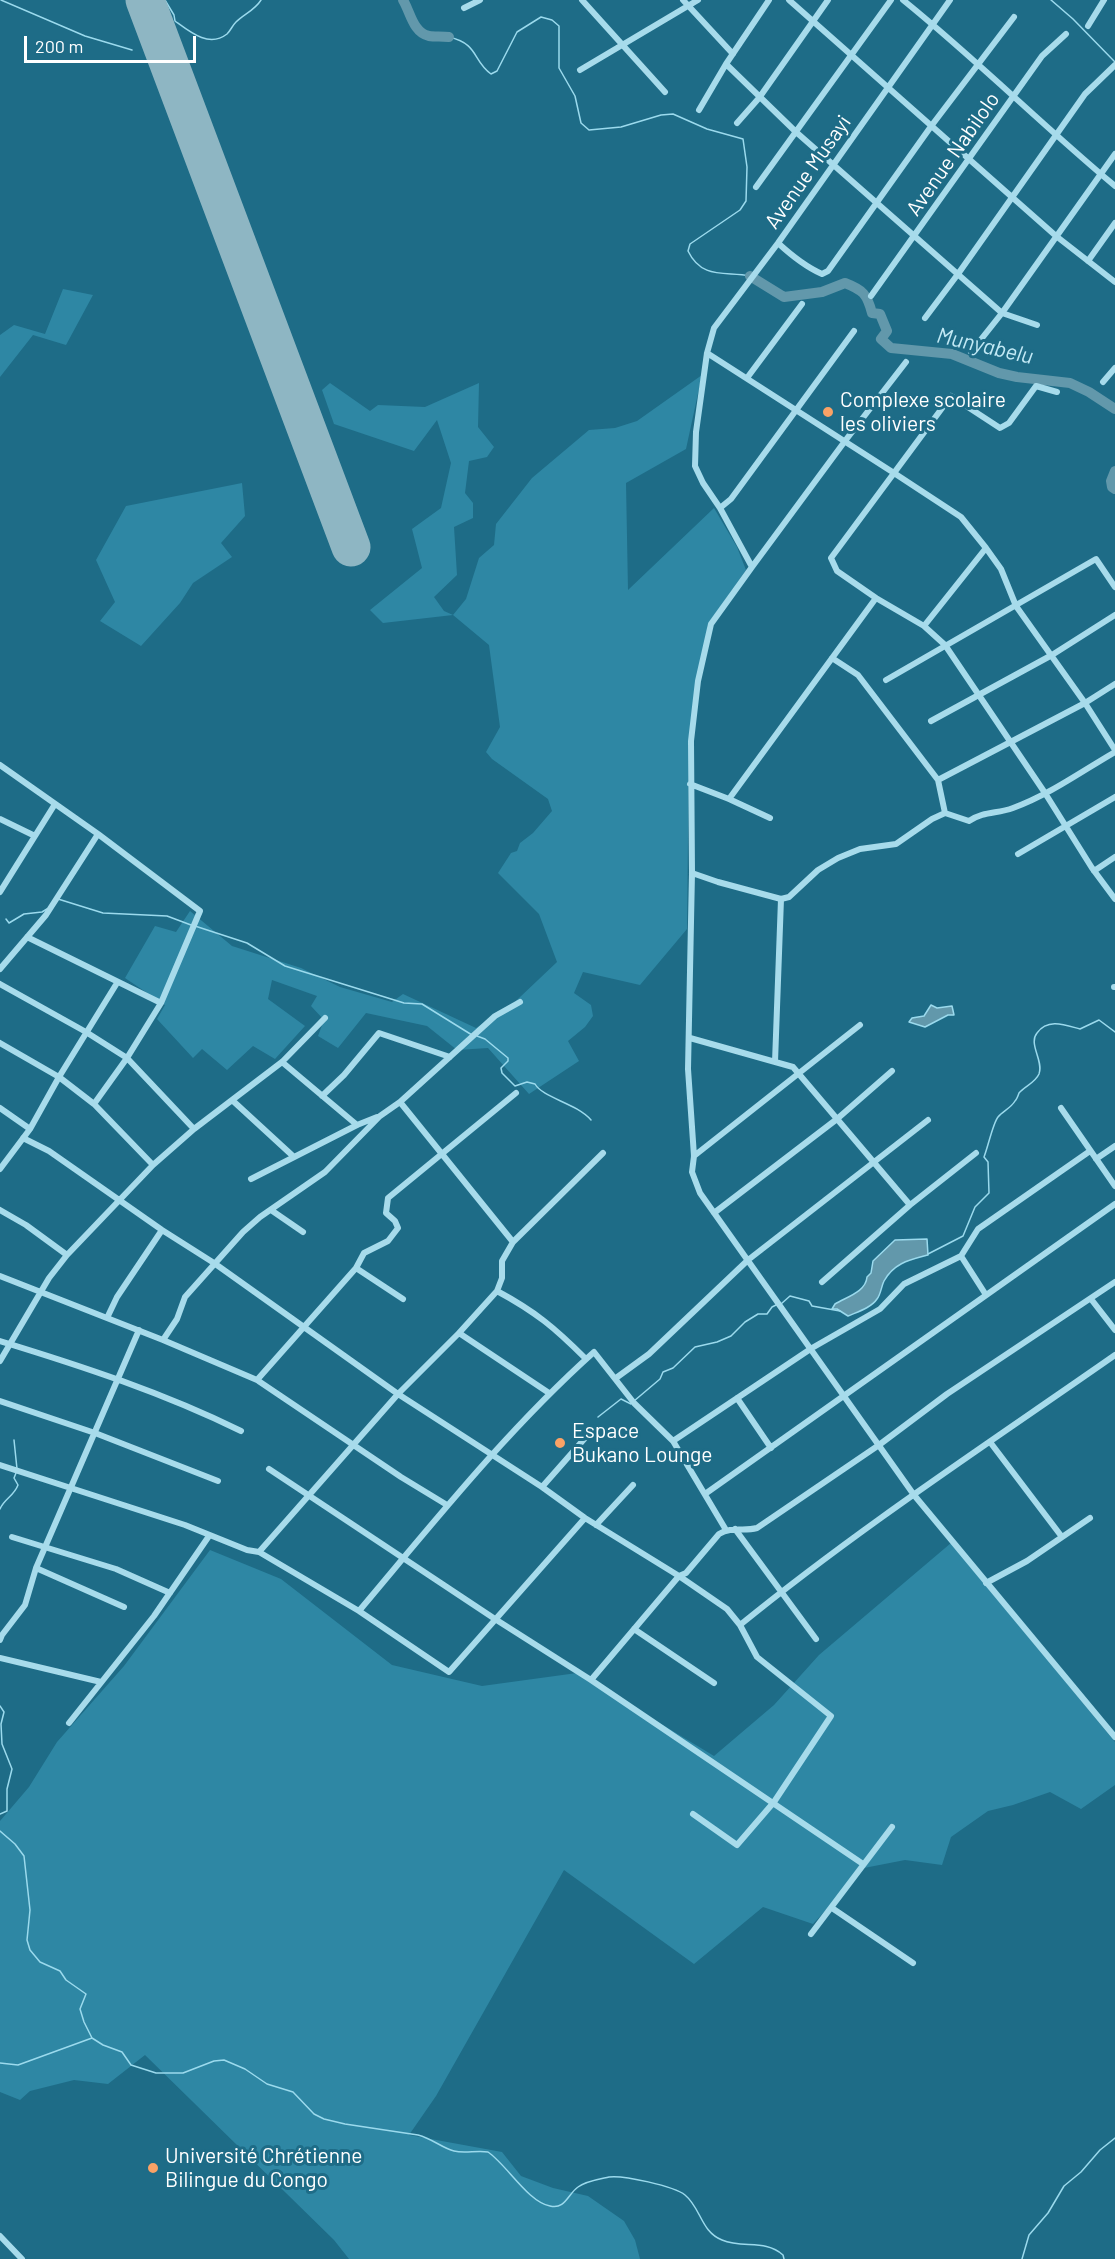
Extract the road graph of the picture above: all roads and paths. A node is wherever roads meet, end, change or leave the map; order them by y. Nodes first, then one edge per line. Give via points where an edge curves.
1 (480, 0) edge
2 (683, 0) edge
3 (698, 0) edge
4 (769, 0) edge
5 (789, 0) edge
6 (828, 0) edge
7 (891, 0) edge
8 (903, 0) edge
9 (950, 0) edge
10 (1104, 0) edge
11 (586, 1) edge
12 (688, 6) junction
13 (464, 8) dead end
14 (1014, 17) dead end
15 (812, 22) junction
16 (934, 25) junction
17 (1088, 26) dead end
18 (1066, 34) dead end
19 (622, 44) junction
20 (732, 54) junction
21 (851, 55) junction
22 (978, 63) junction
23 (726, 64) junction
24 (1115, 65) edge
25 (580, 70) dead end
26 (888, 87) junction
27 (665, 92) dead end
28 (1013, 96) junction
29 (759, 98) junction
30 (699, 110) dead end
31 (737, 123) dead end
32 (932, 125) junction
33 (796, 132) junction
34 (1057, 134) junction
35 (1115, 154) edge
36 (969, 159) junction
37 (834, 165) junction
38 (1101, 174) junction
39 (1115, 186) edge
40 (756, 187) dead end
41 (1013, 198) junction
42 (878, 202) junction
43 (1115, 223) edge
44 (915, 236) junction
45 (1056, 236) junction
46 (778, 243) junction
47 (1088, 261) junction
48 (958, 274) junction
49 (1115, 282) edge
50 (871, 296) dead end
51 (802, 304) dead end
52 (1002, 313) junction
53 (925, 318) dead end
54 (1037, 325) dead end
55 (854, 331) dead end
56 (971, 352) dead end
57 (707, 353) junction
58 (906, 362) dead end
59 (1115, 368) edge
60 (747, 378) junction
61 (1103, 382) dead end
62 (1057, 392) dead end
63 (797, 410) junction
64 (845, 441) junction
65 (894, 473) junction
66 (720, 508) junction
67 (986, 548) junction
68 (752, 567) junction
69 (1115, 587) edge
70 (876, 598) junction
71 (1016, 606) junction
72 (1115, 615) edge
73 (924, 627) junction
74 (945, 645) junction
75 (1052, 655) junction
76 (832, 658) junction
77 (886, 680) dead end
78 (1115, 684) edge
79 (978, 695) junction
80 (1085, 703) junction
81 (932, 721) dead end
82 (1010, 742) junction
83 (1115, 751) edge
84 (0, 765) edge
85 (938, 780) junction
86 (690, 784) junction
87 (1045, 793) junction
88 (1115, 797) edge
89 (729, 799) junction
90 (55, 804) junction
91 (945, 813) junction
92 (770, 818) dead end
93 (0, 819) edge
94 (1065, 826) junction
95 (98, 834) junction
96 (35, 836) junction
97 (1018, 854) dead end
98 (1115, 857) edge
99 (1094, 871) junction
100 (692, 873) junction
101 (0, 876) edge
102 (7, 880) junction
103 (0, 892) edge
104 (781, 899) junction
105 (1115, 899) edge
106 (27, 937) junction
107 (0, 969) edge
108 (117, 982) junction
109 (0, 984) edge
110 (520, 1002) dead end
111 (161, 1003) junction
112 (325, 1018) dead end
113 (860, 1025) dead end
114 (86, 1032) junction
115 (690, 1038) junction
116 (0, 1042) edge
117 (450, 1057) junction
118 (127, 1058) junction
119 (282, 1062) junction
120 (775, 1062) junction
121 (892, 1071) dead end
122 (798, 1072) junction
123 (59, 1077) junction
124 (516, 1093) dead end
125 (321, 1095) junction
126 (232, 1100) junction
127 (400, 1102) junction
128 (94, 1104) junction
129 (0, 1108) edge
130 (1061, 1108) dead end
131 (380, 1116) junction
132 (837, 1119) junction
133 (928, 1120) dead end
134 (357, 1125) junction
135 (30, 1129) junction
136 (194, 1130) junction
137 (23, 1138) junction
138 (1115, 1146) edge
139 (1090, 1150) junction
140 (441, 1153) junction
141 (603, 1153) dead end
142 (976, 1153) dead end
143 (694, 1156) junction
144 (294, 1157) junction
145 (1096, 1159) junction
146 (873, 1162) junction
147 (153, 1165) junction
148 (0, 1167) edge
149 (251, 1179) dead end
150 (1115, 1186) edge
151 (120, 1201) junction
152 (1115, 1204) edge
153 (910, 1205) junction
154 (0, 1210) edge
155 (271, 1210) junction
156 (714, 1213) junction
157 (162, 1230) junction
158 (303, 1232) dead end
159 (513, 1242) junction
160 (67, 1255) junction
161 (961, 1256) junction
162 (748, 1260) junction
163 (214, 1263) junction
164 (356, 1268) junction
165 (0, 1276) edge
166 (822, 1282) dead end
167 (1115, 1282) edge
168 (497, 1291) junction
169 (40, 1292) junction
170 (986, 1295) junction
171 (403, 1299) dead end
172 (1091, 1299) junction
173 (107, 1318) junction
174 (303, 1328) junction
175 (139, 1330) junction
176 (1115, 1330) edge
177 (459, 1333) junction
178 (163, 1340) junction
179 (0, 1341) edge
180 (9, 1344) junction
181 (812, 1348) junction
182 (1115, 1355) edge
183 (586, 1359) junction
184 (0, 1361) edge
185 (616, 1378) junction
186 (119, 1379) junction
187 (257, 1380) junction
188 (549, 1393) junction
189 (398, 1394) junction
190 (844, 1396) junction
191 (737, 1398) junction
192 (0, 1401) edge
193 (593, 1429) dead end
194 (241, 1431) dead end
195 (95, 1433) junction
196 (673, 1441) junction
197 (990, 1442) junction
198 (353, 1444) junction
199 (879, 1445) junction
200 (771, 1448) junction
201 (492, 1454) junction
202 (0, 1465) edge
203 (269, 1469) dead end
204 (218, 1481) dead end
205 (633, 1485) dead end
206 (542, 1487) junction
207 (71, 1488) junction
208 (705, 1494) junction
209 (309, 1495) junction
210 (914, 1496) junction
211 (447, 1505) junction
212 (585, 1518) junction
213 (1090, 1518) dead end
214 (596, 1525) junction
215 (726, 1530) junction
216 (735, 1530) junction
217 (209, 1536) junction
218 (12, 1537) dead end
219 (1062, 1537) junction
220 (45, 1546) junction
221 (259, 1552) junction
222 (404, 1558) junction
223 (36, 1568) junction
224 (679, 1576) junction
225 (986, 1583) junction
226 (781, 1592) junction
227 (170, 1593) junction
228 (124, 1607) dead end
229 (359, 1611) junction
230 (495, 1619) junction
231 (740, 1624) junction
232 (634, 1629) junction
233 (816, 1639) dead end
234 (0, 1640) edge
235 (0, 1658) edge
236 (591, 1680) junction
237 (102, 1682) junction
238 (714, 1683) dead end
239 (69, 1723) dead end
240 (1115, 1737) edge
241 (774, 1802) junction
242 (693, 1814) dead end
243 (892, 1827) dead end
244 (863, 1864) junction
245 (832, 1908) junction
246 (812, 1934) dead end
247 (913, 1963) dead end
248 (0, 2236) edge
249 (22, 2259) edge

1 - 13 street
2 - 12 street
3 - 12 street
4 - 20 street
5 - 15 street
6 - 15 street
7 - 21 street
8 - 16 street
9 - 16 street, Avenue Musayi
10 - 17 street
11 - 19 street
12 - 19 street
12 - 20 street
14 - 22 street
15 - 21 street
15 - 29 street
16 - 22 street
16 - 26 street, Avenue Musayi
18 - 28 street, Avenue Nabilolo via 1042,56
19 - 25 street
19 - 27 street
20 - 23 street
21 - 26 street
21 - 33 street
22 - 28 street
22 - 32 street
23 - 29 street
23 - 30 street
24 - 34 street via 1085,94
26 - 32 street
26 - 37 street, Avenue Musayi
28 - 34 street
28 - 36 street, Avenue Nabilolo
29 - 31 street
29 - 33 street
32 - 36 street
32 - 42 street
33 - 37 street
33 - 40 street
34 - 38 street
34 - 41 street
35 - 38 street
36 - 41 street
36 - 44 street, Avenue Nabilolo
37 - 42 street
37 - 46 street, Avenue Musayi
38 - 39 street
38 - 45 street
41 - 45 street
41 - 48 street
42 - 44 street
42 - 46 street via 822,274
43 - 47 street
44 - 48 street
44 - 50 street, Avenue Nabilolo
45 - 47 street
45 - 52 street
46 - 57 street, Avenue Musayi via 714,328
47 - 49 street
48 - 52 street
48 - 53 street
51 - 60 street
52 - 54 street
52 - 56 street
55 - 63 street
57 - 60 street
57 - 66 street, Avenue Musayi via 695,466
58 - 64 street
59 - 61 street
60 - 63 street
62 - 65 street via 1036,386 1009,423 1000,428 951,396
63 - 64 street
63 - 66 street via 731,499
64 - 65 street
64 - 68 street
65 - 67 street via 961,517
65 - 70 street via 831,558 837,571
66 - 68 street, Avenue Musayi
67 - 71 street via 1001,569
67 - 73 street
68 - 86 street via 711,624 698,681
69 - 71 street via 1096,559
70 - 73 street
70 - 76 street
71 - 74 street
71 - 75 street
72 - 75 street
73 - 74 street
74 - 77 street
74 - 79 street
75 - 79 street
75 - 80 street
76 - 85 street via 858,675
76 - 89 street
78 - 80 street
79 - 81 street
79 - 82 street
80 - 82 street
80 - 83 street
82 - 85 street
82 - 87 street
83 - 87 street
84 - 90 street
85 - 91 street
86 - 89 street
86 - 100 street
87 - 91 street via 1011,809 980,814 969,821
87 - 94 street
88 - 94 street
89 - 92 street
90 - 95 street
90 - 96 street
91 - 104 street via 896,844 860,849 838,858 818,870 789,897
93 - 96 street
94 - 97 street
94 - 99 street
95 - 106 street
95 - 111 street via 200,911
96 - 102 street
98 - 99 street
99 - 105 street
100 - 104 street
100 - 115 street
101 - 102 street
102 - 103 street
104 - 120 street
106 - 107 street
106 - 108 street
108 - 111 street
108 - 114 street
109 - 114 street
110 - 117 street via 495,1016
111 - 118 street
112 - 119 street
113 - 122 street
114 - 118 street
114 - 123 street
115 - 120 street
115 - 143 street via 688,1069
116 - 123 street
117 - 125 street via 379,1034
117 - 127 street
118 - 128 street
118 - 136 street
119 - 125 street
119 - 126 street
120 - 122 street
121 - 132 street
122 - 132 street
122 - 143 street
123 - 128 street
123 - 135 street
124 - 140 street
125 - 134 street
126 - 136 street
126 - 144 street
127 - 131 street
127 - 140 street
128 - 147 street
129 - 135 street
130 - 139 street
131 - 134 street
131 - 155 street via 325,1172
132 - 146 street
132 - 156 street
133 - 146 street
134 - 144 street
135 - 137 street
136 - 147 street
137 - 148 street
137 - 151 street via 49,1151
138 - 145 street
139 - 145 street
139 - 161 street via 978,1229
140 - 159 street
140 - 164 street via 388,1198 386,1213 398,1228 388,1241 364,1253
141 - 159 street
142 - 153 street
143 - 156 street via 692,1172
144 - 149 street
145 - 150 street
146 - 153 street
146 - 162 street
147 - 151 street
151 - 157 street
151 - 160 street
152 - 170 street
153 - 166 street
154 - 160 street
155 - 158 street
155 - 163 street
156 - 162 street
157 - 163 street
157 - 173 street
159 - 168 street via 502,1261
160 - 169 street
161 - 170 street
161 - 181 street via 904,1284 880,1309
162 - 181 street
162 - 185 street via 649,1354
163 - 174 street
163 - 178 street via 185,1297
164 - 171 street
164 - 174 street
165 - 169 street
167 - 172 street
168 - 177 street
168 - 183 street via 528,1307
169 - 173 street
169 - 180 street
170 - 190 street
172 - 176 street
172 - 199 street via 946,1394
173 - 175 street
174 - 187 street
174 - 189 street
175 - 178 street
175 - 186 street
177 - 188 street
177 - 189 street
178 - 187 street
179 - 180 street
180 - 184 street
180 - 186 street
181 - 190 street
181 - 191 street
182 - 197 street
183 - 185 street via 594,1352
183 - 188 street
185 - 196 street via 633,1402
186 - 194 street
186 - 195 street
187 - 198 street
188 - 201 street
189 - 198 street
189 - 201 street
190 - 199 street
190 - 200 street
191 - 196 street
191 - 200 street
192 - 195 street
193 - 206 street
195 - 204 street
195 - 207 street
196 - 208 street
197 - 210 street
197 - 219 street
198 - 209 street
198 - 211 street
199 - 210 street
199 - 216 street via 757,1528
200 - 208 street
201 - 206 street
201 - 211 street
202 - 207 street
203 - 209 street
205 - 214 street
206 - 212 street
207 - 217 street
207 - 220 street
208 - 215 street
209 - 221 street
209 - 222 street
210 - 225 street
210 - 226 street
211 - 222 street
212 - 214 street
212 - 230 street
213 - 219 street
214 - 224 street
215 - 216 street
215 - 224 street
216 - 226 street
217 - 221 street
217 - 227 street
218 - 220 street
219 - 225 street
220 - 223 street
220 - 227 street via 117,1569
221 - 229 street
222 - 229 street
222 - 230 street
223 - 228 street
223 - 234 street via 25,1605
224 - 231 street via 727,1609
224 - 232 street
225 - 240 street
226 - 231 street
226 - 233 street
227 - 237 street
229 - 230 street via 449,1672
230 - 236 street
231 - 241 street via 757,1657 831,1716
232 - 236 street
232 - 238 street
235 - 237 street
236 - 241 street
237 - 239 street
241 - 242 street via 737,1845
241 - 244 street
243 - 244 street
244 - 245 street
245 - 246 street
245 - 247 street
248 - 249 street

